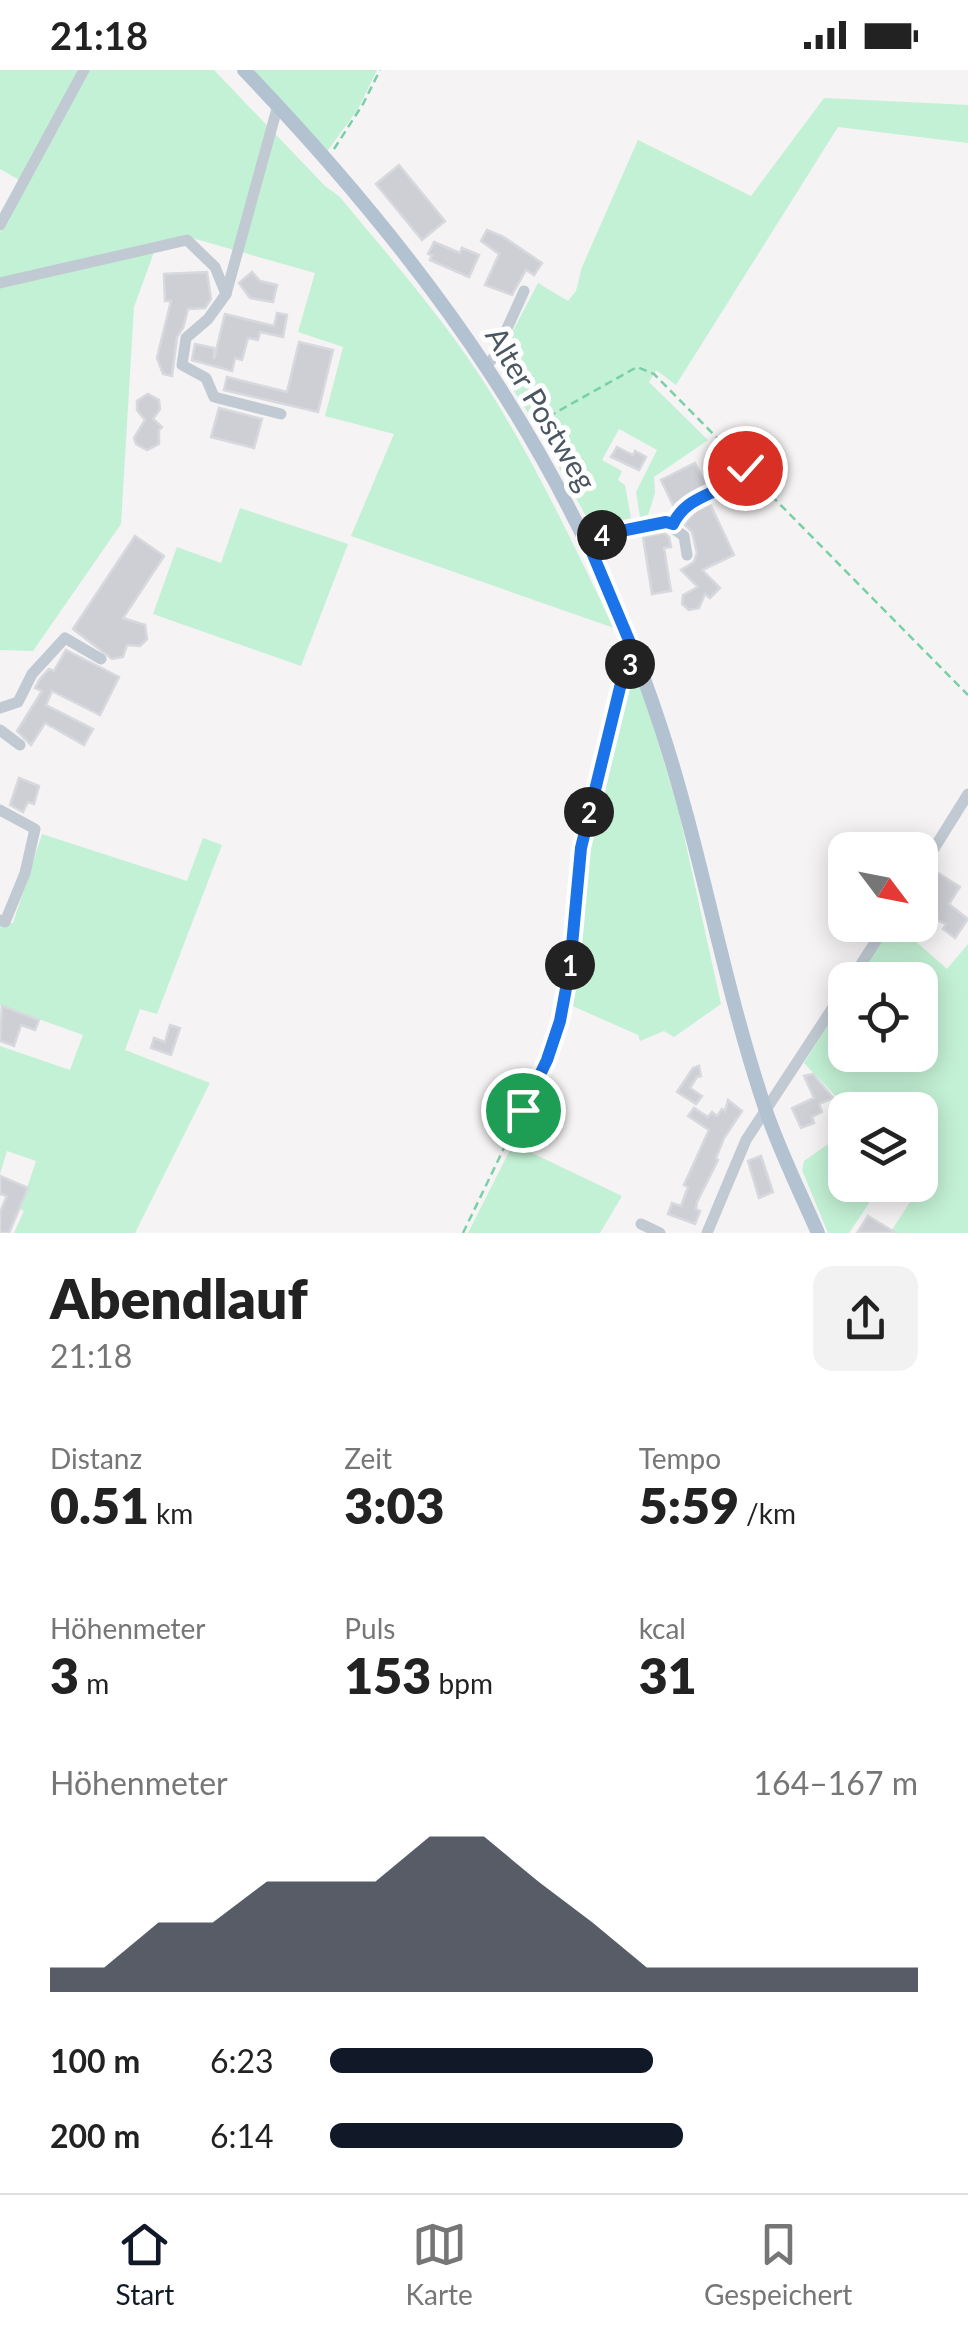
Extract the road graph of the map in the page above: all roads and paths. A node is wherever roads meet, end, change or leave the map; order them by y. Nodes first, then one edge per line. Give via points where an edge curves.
1 (84, 70) edge
2 (244, 70) edge
3 (380, 70) edge
4 (278, 105) junction
5 (327, 159) junction
6 (0, 225) edge
7 (0, 283) edge
8 (524, 290) dead end
9 (226, 294) junction
10 (486, 364) junction
11 (281, 414) dead end
12 (527, 429) junction
13 (745, 468) junction
14 (673, 524) junction
15 (586, 538) junction
16 (687, 555) dead end
17 (636, 657) junction
18 (100, 659) dead end
19 (968, 695) edge
20 (0, 708) edge
21 (0, 730) edge
22 (20, 744) dead end
23 (968, 794) edge
24 (0, 810) edge
25 (938, 842) edge
26 (0, 920) edge
27 (828, 1015) edge
28 (766, 1112) junction
29 (641, 1224) dead end
30 (463, 1233) edge
31 (660, 1233) edge
32 (707, 1233) edge
33 (818, 1233) edge

1 - 6 street
2 - 4 main road, Alter Postweg
3 - 5 path
4 - 5 main road, Alter Postweg
4 - 9 street
5 - 10 main road, Alter Postweg
7 - 9 street via 188,240 215,267
8 - 10 street
9 - 11 street via 186,338 182,366 206,378 214,397
10 - 12 main road, Alter Postweg
12 - 13 path via 637,368 654,374
12 - 15 main road, Alter Postweg
13 - 14 street via 680,510
13 - 19 path
14 - 15 street
14 - 16 street via 684,536
15 - 17 main road, Alter Postweg
17 - 28 main road, Alter Postweg via 662,729
17 - 30 path via 623,675 584,829 560,1021
18 - 20 street via 65,638 32,674 18,702
21 - 22 street
23 - 25 street
24 - 26 street via 36,829 18,890 5,922
27 - 28 street
28 - 32 street via 737,1156
28 - 33 main road, Alter Postweg
29 - 31 street

